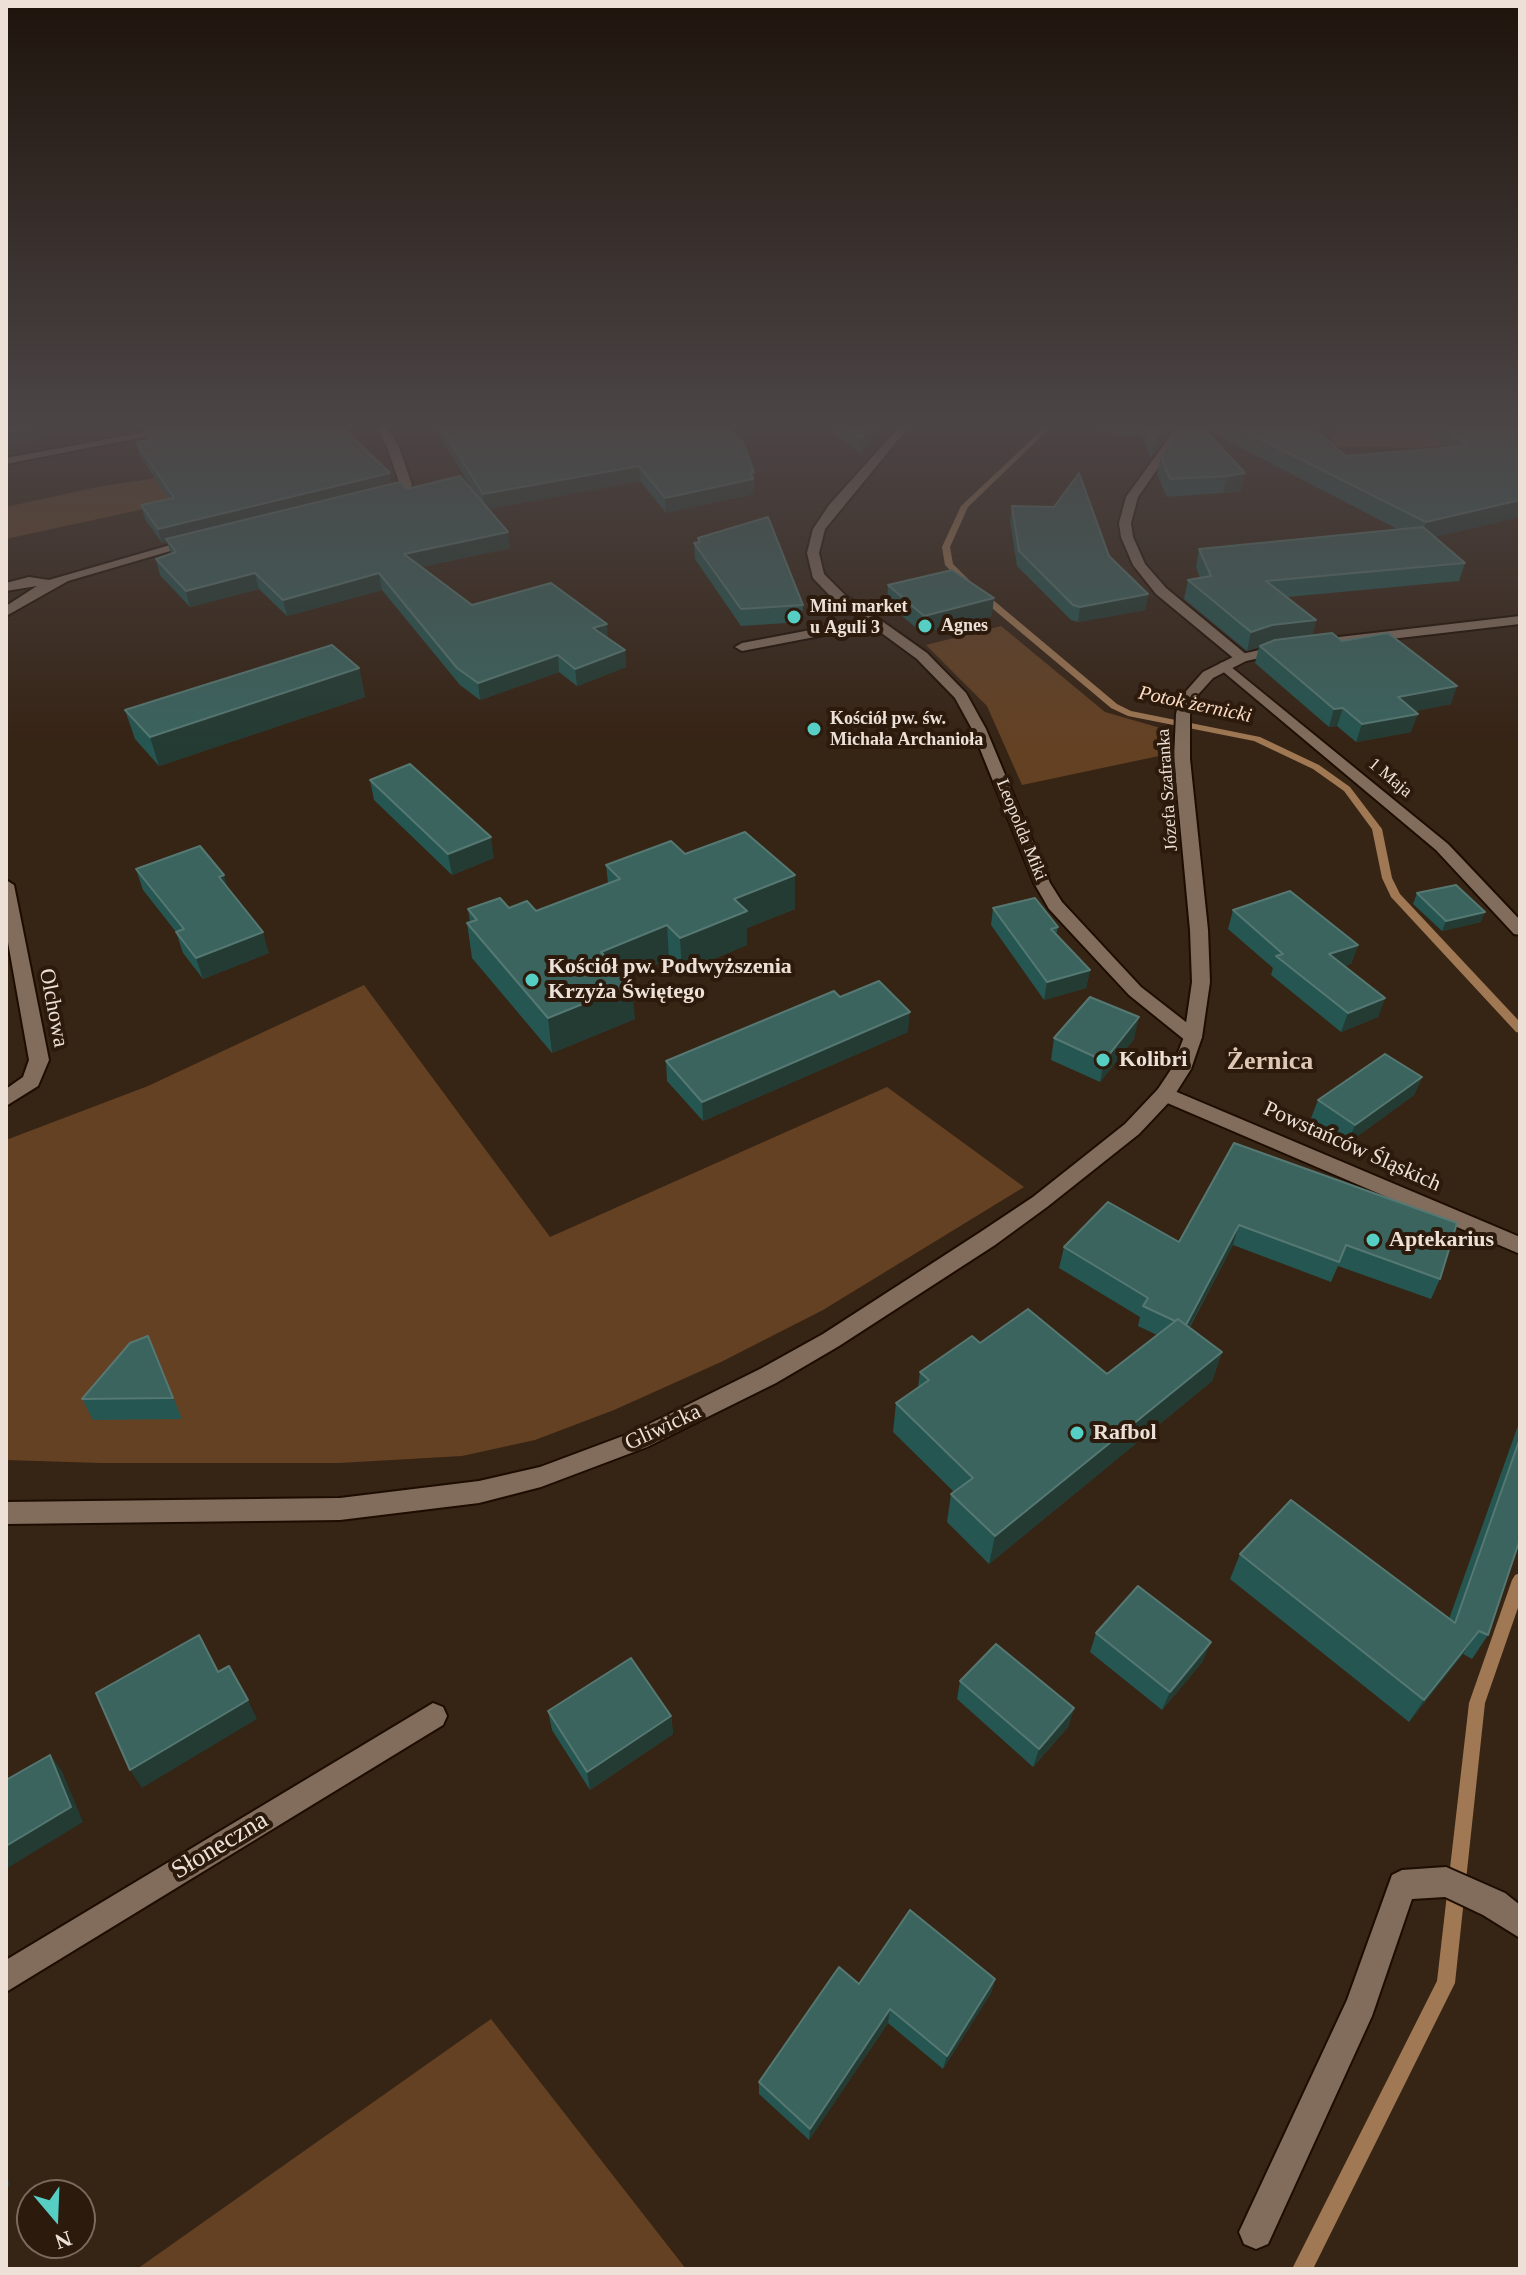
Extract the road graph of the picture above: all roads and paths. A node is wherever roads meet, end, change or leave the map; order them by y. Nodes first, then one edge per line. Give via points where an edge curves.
1 (818, 534) edge
2 (1127, 534) edge
3 (206, 539) edge
4 (50, 584) junction
5 (6, 587) edge
6 (6, 612) edge
7 (1520, 620) edge
8 (874, 622) junction
9 (742, 647) dead end
10 (1242, 658) junction
11 (1225, 666) junction
12 (6, 885) edge
13 (8, 912) edge
14 (1513, 915) edge
15 (1520, 930) edge
16 (1193, 1037) junction
17 (1165, 1094) junction
18 (6, 1099) edge
19 (1520, 1246) edge
20 (6, 1513) edge
21 (433, 1716) dead end
22 (1520, 1923) edge
23 (6, 1977) edge
24 (1256, 2232) dead end

1 - 8 street, Leopolda Miki via 813,553 818,575
2 - 10 street via 1139,565 1161,591
3 - 4 street
4 - 5 street via 29,581
4 - 6 street
7 - 10 street, Józefa Szafranka
8 - 9 street
8 - 16 street, Leopolda Miki via 922,656 967,707 1055,905 1135,991
10 - 11 street, Józefa Szafranka
11 - 14 street, 1 Maja via 1442,847
11 - 16 street, Józefa Szafranka via 1196,686 1183,714 1200,943
12 - 13 street, Olchowa
13 - 18 street, Olchowa via 39,1060 31,1081
14 - 15 street, 1 Maja
16 - 17 street, Gliwicka
17 - 19 street, Powstańców Śląskich
17 - 20 street, Gliwicka via 1132,1129 1040,1202 831,1340 695,1414 594,1459 479,1492 340,1509
21 - 23 street, Słoneczna
22 - 24 street via 1494,1904 1446,1882 1402,1885 1361,2005

